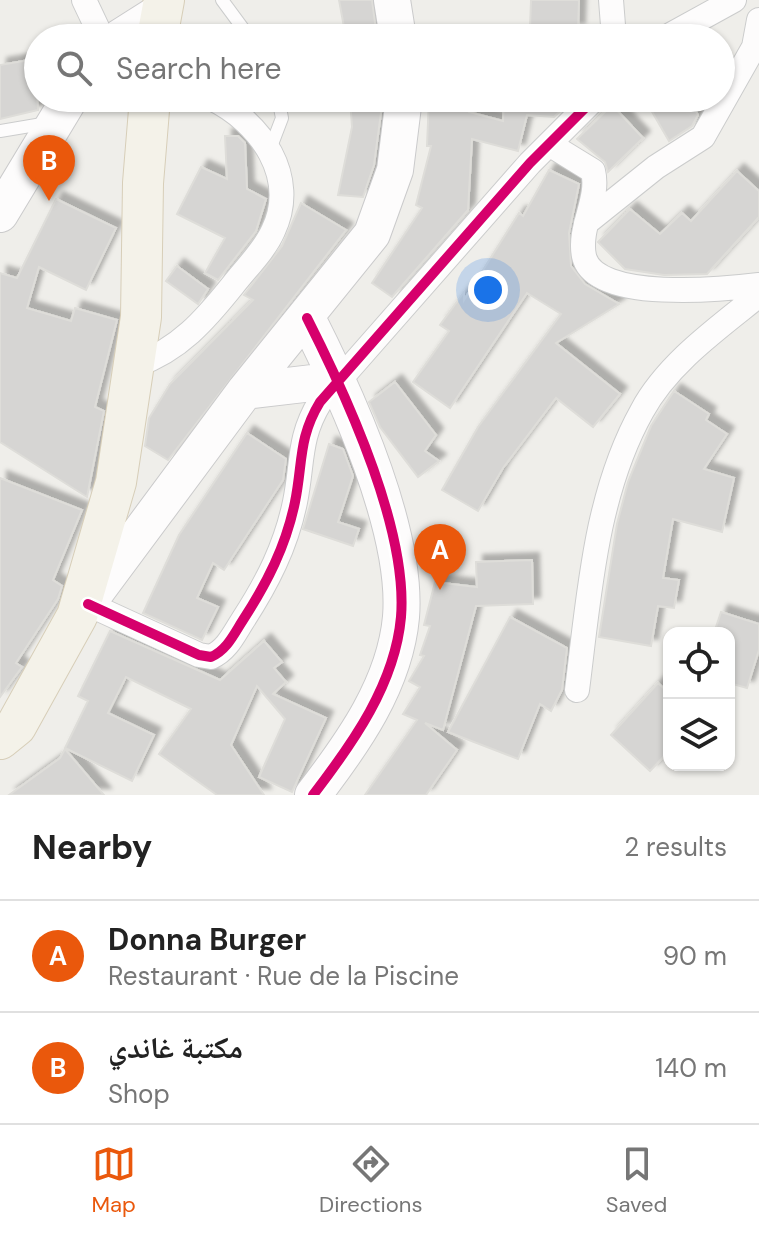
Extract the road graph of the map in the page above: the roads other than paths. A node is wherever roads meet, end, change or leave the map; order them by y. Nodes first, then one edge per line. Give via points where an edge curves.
1 (84, 0) edge
2 (222, 0) edge
3 (392, 0) edge
4 (611, 0) edge
5 (734, 0) edge
6 (758, 0) edge
7 (759, 20) edge
8 (95, 24) edge
9 (240, 24) edge
10 (396, 24) edge
11 (613, 24) edge
12 (690, 24) edge
13 (735, 81) edge
14 (55, 112) edge
15 (60, 112) edge
16 (149, 112) edge
17 (232, 112) edge
18 (281, 112) edge
19 (403, 112) edge
20 (581, 112) edge
21 (717, 112) edge
22 (0, 131) edge
23 (549, 144) junction
24 (269, 152) junction
25 (0, 214) edge
26 (586, 223) junction
27 (759, 285) edge
28 (759, 295) edge
29 (307, 318) junction
30 (136, 365) junction
31 (338, 380) junction
32 (245, 391) junction
33 (82, 610) junction
34 (577, 690) dead end
35 (0, 739) edge
36 (313, 795) edge

1 - 8 street
2 - 9 lane
3 - 10 street
4 - 11 street
5 - 12 street
6 - 7 street
7 - 13 street via 754,47
14 - 22 lane
15 - 25 street
16 - 30 main road
17 - 24 street via 256,128
18 - 24 lane
19 - 29 street via 382,211 362,248
20 - 23 street
21 - 26 street via 703,137
23 - 26 street via 593,171 596,184
23 - 31 street
24 - 30 street via 284,190 272,235 178,345
26 - 27 street via 584,257 591,269 623,284 699,292
28 - 34 street via 669,373 642,410 611,486 593,569
29 - 31 street
29 - 32 street
30 - 33 main road via 116,482
31 - 32 street
31 - 33 street via 305,430 296,498 277,561 224,649 211,657 199,655
31 - 36 street via 370,463 395,552 402,584 401,620 382,686 366,719
32 - 33 street
33 - 35 main road via 16,726

